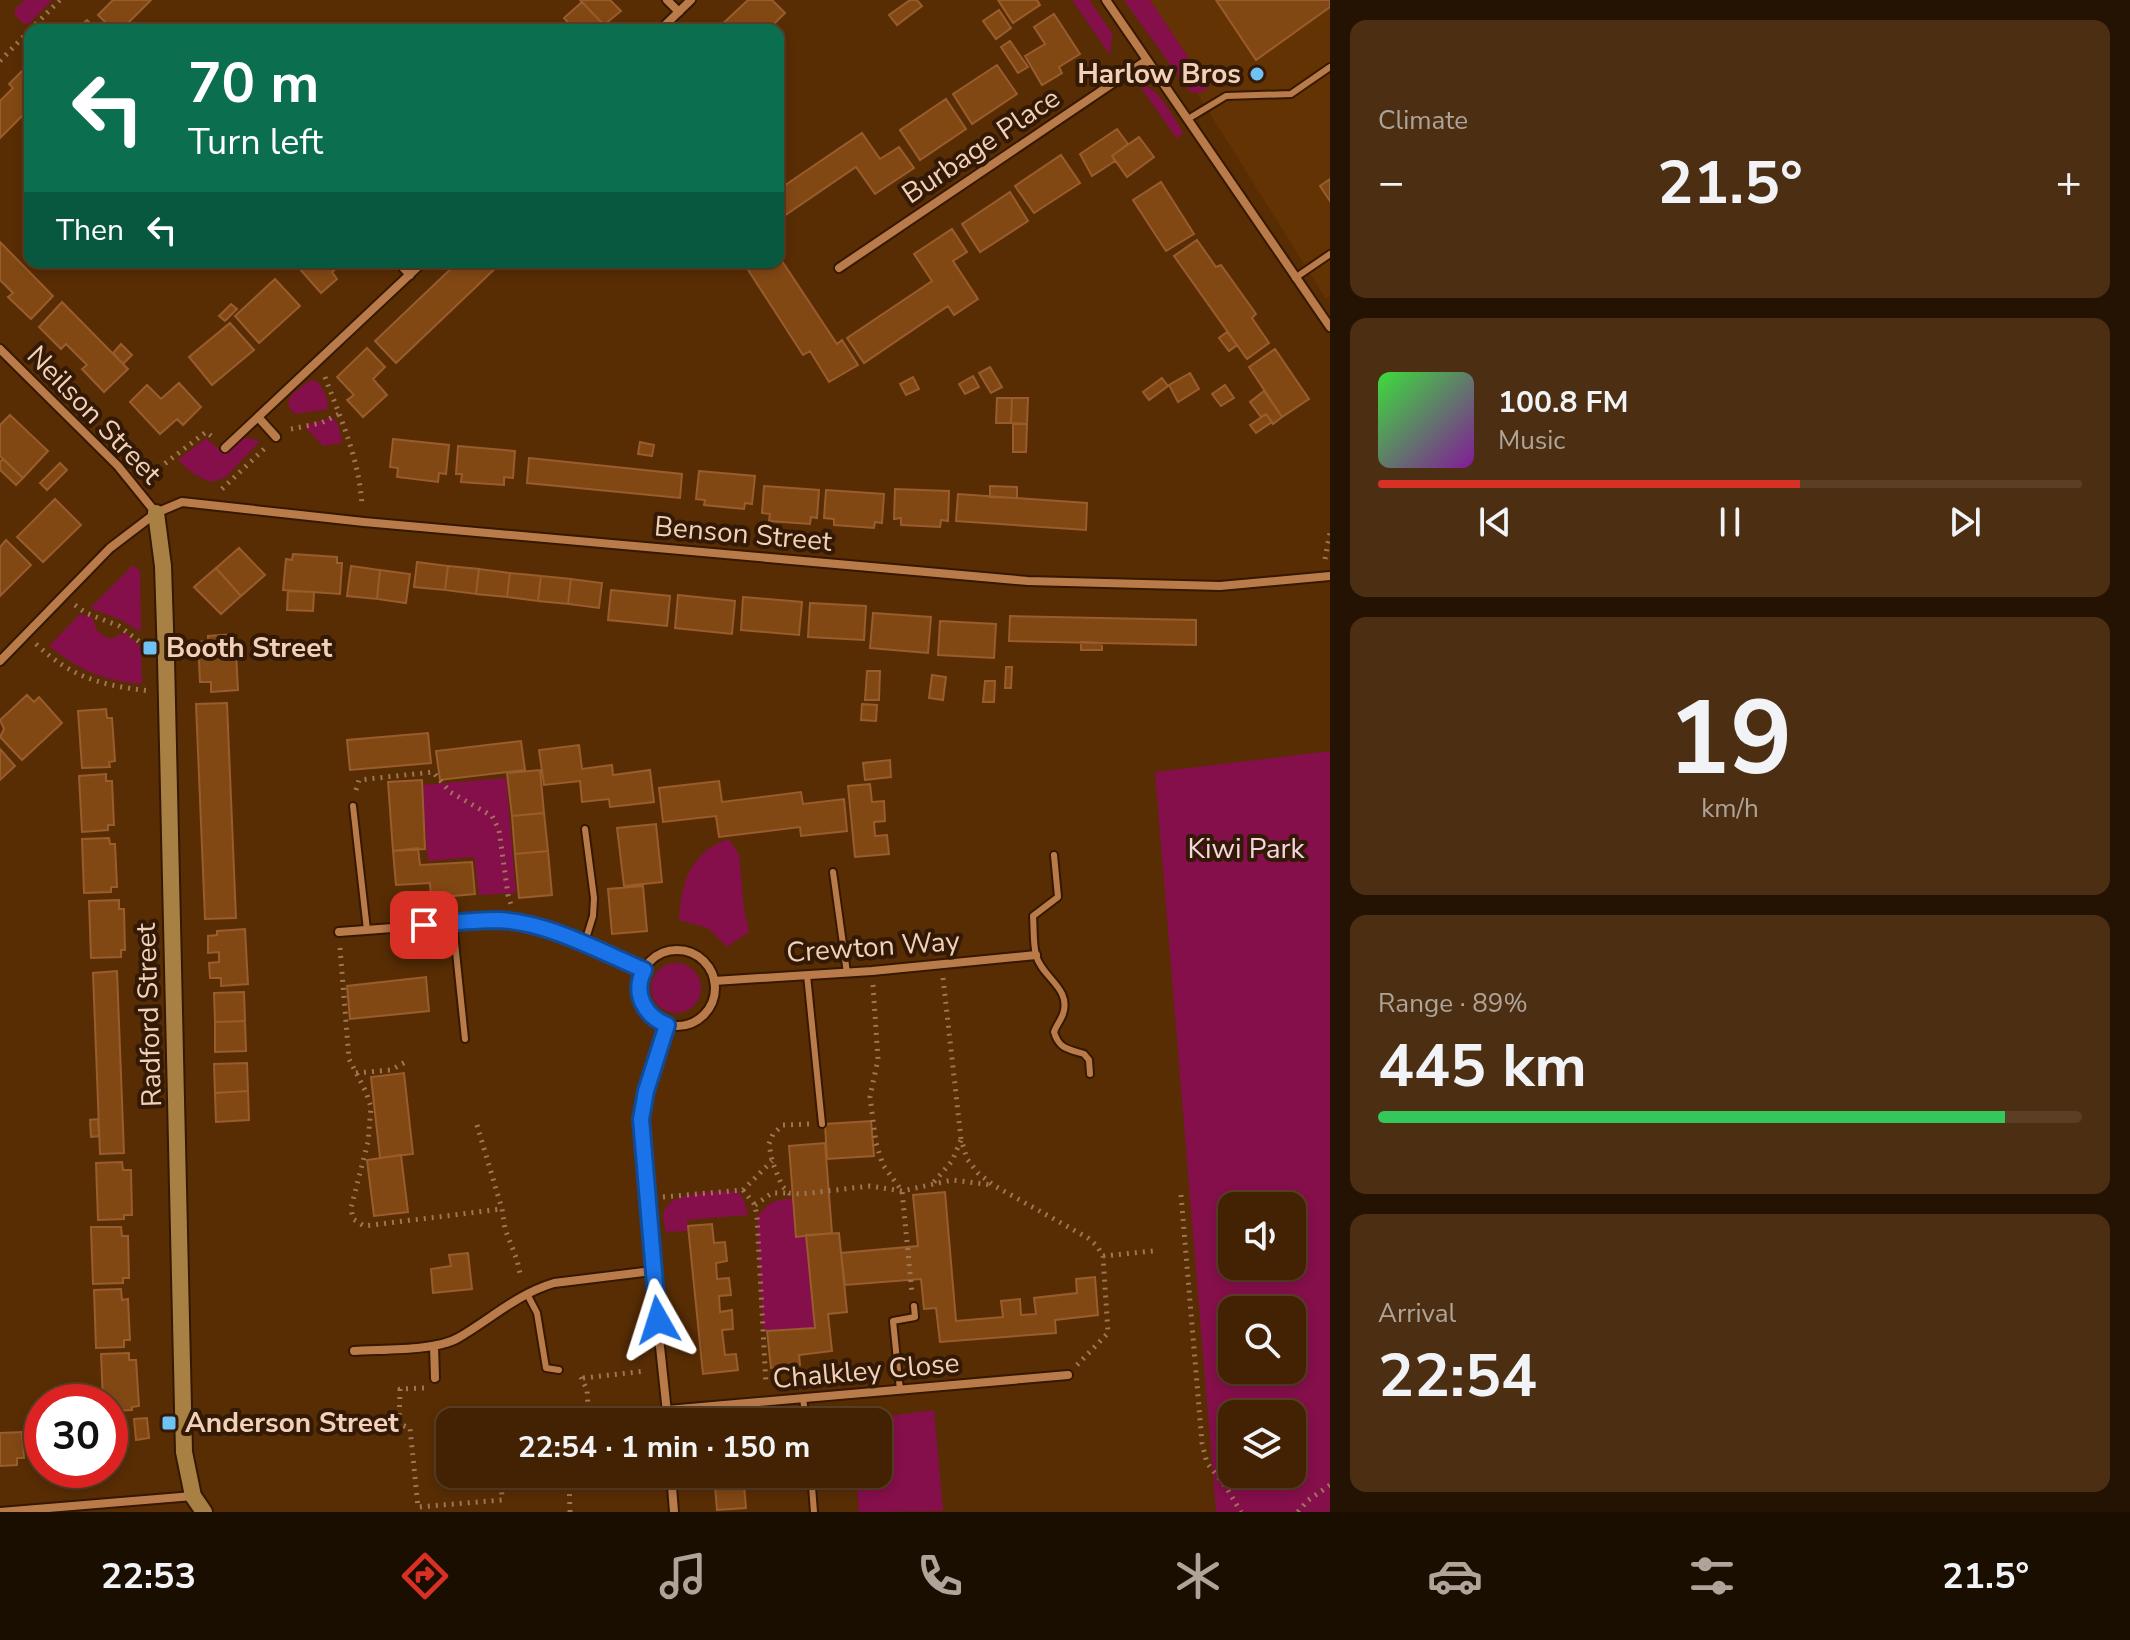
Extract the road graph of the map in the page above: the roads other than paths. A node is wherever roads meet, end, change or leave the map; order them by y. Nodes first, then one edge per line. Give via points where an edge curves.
1 (667, 0) edge
2 (691, 0) edge
3 (1106, 0) edge
4 (679, 12) junction
5 (666, 24) edge
6 (1147, 60) junction
7 (1330, 67) edge
8 (1188, 119) junction
9 (1330, 254) edge
10 (404, 268) edge
11 (417, 268) edge
12 (839, 268) dead end
13 (410, 275) junction
14 (1295, 278) junction
15 (1330, 327) edge
16 (0, 349) edge
17 (258, 417) junction
18 (276, 437) dead end
19 (225, 448) road end
20 (156, 513) junction
21 (1326, 576) edge
22 (0, 661) edge
23 (353, 806) road end
24 (585, 829) dead end
25 (1054, 855) dead end
26 (833, 872) dead end
27 (453, 923) junction
28 (367, 930) junction
29 (339, 932) road end
30 (584, 945) junction
31 (1036, 955) junction
32 (644, 970) junction
33 (847, 973) junction
34 (807, 975) junction
35 (714, 981) junction
36 (667, 1025) junction
37 (465, 1039) dead end
38 (1090, 1074) dead end
39 (822, 1124) road end
40 (652, 1271) junction
41 (527, 1294) junction
42 (914, 1306) road end
43 (434, 1346) junction
44 (354, 1351) dead end
45 (559, 1370) road end
46 (1068, 1375) road end
47 (436, 1383) road end
48 (900, 1390) junction
49 (803, 1398) junction
50 (667, 1408) edge
51 (689, 1408) edge
52 (804, 1408) edge
53 (672, 1488) edge
54 (812, 1488) edge
55 (193, 1496) junction
56 (0, 1512) edge
57 (204, 1512) edge
58 (674, 1512) edge
59 (814, 1512) edge

1 - 4 street
2 - 4 street
3 - 6 street
4 - 5 street
6 - 8 street
6 - 12 street, Burbage Place
7 - 8 lane via 1291,94 1226,96
8 - 14 street
9 - 14 lane
10 - 13 street
11 - 13 street
13 - 17 street
14 - 15 street
16 - 20 street, Neilson Street
17 - 18 street
17 - 19 street
20 - 21 street, Benson Street via 182,502 202,502 364,522 1028,581 1220,586
20 - 22 street via 110,548
20 - 55 street, Radford Street via 166,659 184,1452
23 - 28 lane
24 - 30 lane via 594,898
25 - 31 lane via 1058,897 1033,916
26 - 33 lane
27 - 28 street
27 - 30 street via 500,920
27 - 37 lane
28 - 29 street
30 - 32 street
31 - 33 street, Crewton Way
31 - 38 lane via 1062,992 1057,1042 1084,1054
32 - 35 street via 656,956 683,951 705,962
32 - 36 street via 639,989 643,1006
33 - 34 street, Crewton Way
34 - 35 street, Crewton Way
34 - 39 lane
35 - 36 street via 714,999 699,1020
36 - 40 street via 641,1119
40 - 41 street via 554,1283
40 - 50 street
41 - 43 street via 457,1340
41 - 45 lane via 537,1313 546,1368
42 - 48 lane via 915,1317 893,1321
43 - 44 street
43 - 47 street
46 - 48 street, Chalkley Close
48 - 49 street, Chalkley Close
49 - 51 street, Chalkley Close
49 - 52 lane
53 - 58 street
54 - 59 lane
55 - 56 street
55 - 57 street, Radford Street

